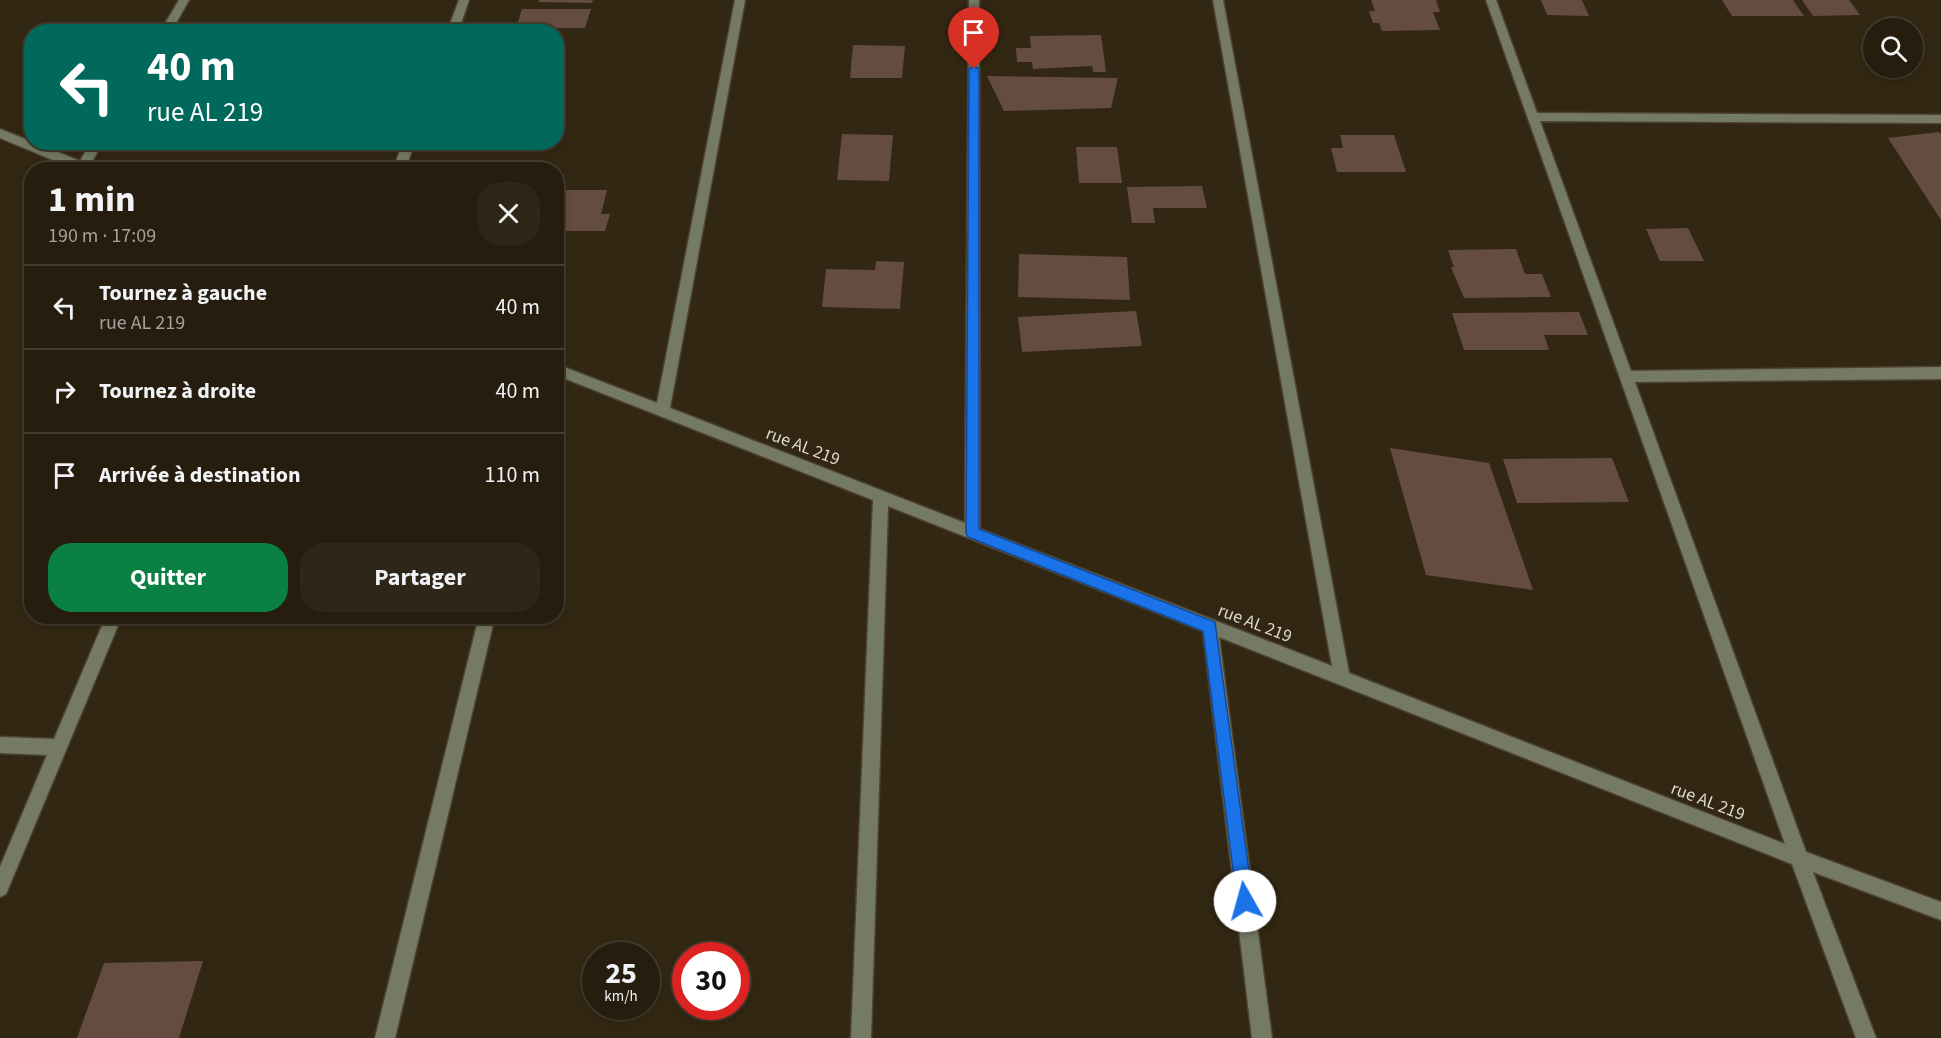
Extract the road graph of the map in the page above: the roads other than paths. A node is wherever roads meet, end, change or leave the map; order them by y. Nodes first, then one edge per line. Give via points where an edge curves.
1 (184, 0) edge
2 (464, 0) edge
3 (740, 0) edge
4 (974, 0) edge
5 (1218, 0) edge
6 (1491, 0) edge
7 (170, 24) edge
8 (455, 24) edge
9 (1533, 117) junction
10 (1941, 119) edge
11 (0, 133) edge
12 (24, 143) edge
13 (42, 150) edge
14 (71, 162) edge
15 (564, 372) edge
16 (1941, 373) edge
17 (1626, 377) junction
18 (662, 411) junction
19 (881, 497) junction
20 (972, 533) junction
21 (111, 624) edge
22 (485, 624) edge
23 (1210, 627) junction
24 (1342, 678) junction
25 (0, 745) edge
26 (59, 747) junction
27 (1799, 858) junction
28 (0, 888) edge
29 (1941, 911) edge
30 (385, 1038) edge
31 (861, 1038) edge
32 (1262, 1038) edge
33 (1866, 1038) edge

1 - 7 street
2 - 8 street
3 - 18 street
4 - 20 street
5 - 24 street
6 - 9 street
9 - 10 street
9 - 17 street
11 - 12 street
13 - 14 street
15 - 18 street, rue AL 219
16 - 17 street
17 - 27 street
18 - 19 street, rue AL 219
19 - 20 street, rue AL 219
19 - 31 street
20 - 23 street, rue AL 219
21 - 26 street
22 - 30 street
23 - 24 street, rue AL 219
23 - 32 street
24 - 27 street, rue AL 219
25 - 26 street
26 - 28 street
27 - 29 street, rue AL 219
27 - 33 street

